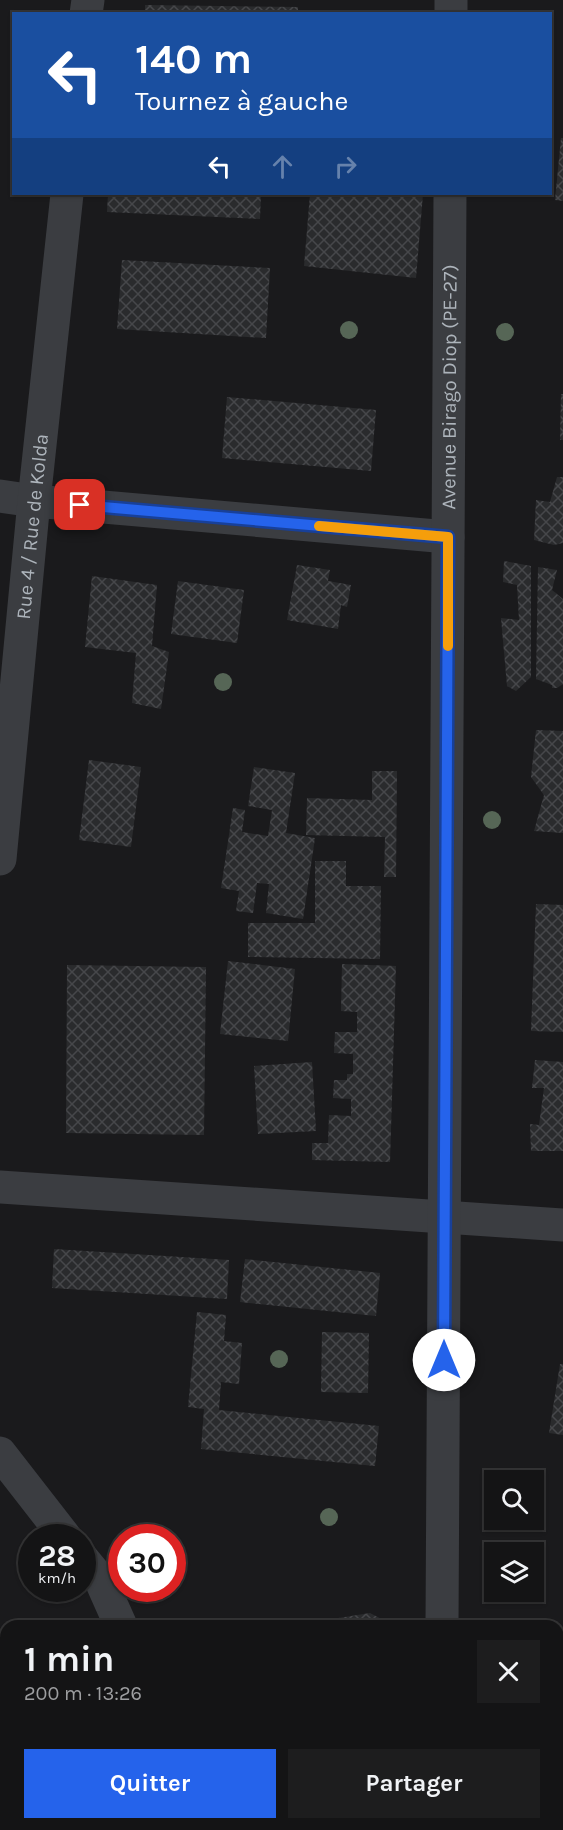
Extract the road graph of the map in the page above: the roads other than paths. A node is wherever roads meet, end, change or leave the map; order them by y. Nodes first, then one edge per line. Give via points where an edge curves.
1 (67, 195) edge
2 (450, 195) edge
3 (0, 496) edge
4 (34, 501) junction
5 (448, 537) junction
6 (0, 859) edge
7 (0, 1187) edge
8 (445, 1217) junction
9 (563, 1225) edge
10 (0, 1453) edge
11 (55, 1524) edge
12 (96, 1575) edge
13 (118, 1620) edge
14 (442, 1620) edge

1 - 4 street, Rue 4 / Rue de Kolda
2 - 5 street, Avenue Birago Diop (PE-27)
3 - 4 street
4 - 5 street
4 - 6 street, Rue 4 / Rue de Kolda
5 - 8 street, Avenue Birago Diop (PE-27)
7 - 8 street
8 - 9 street
8 - 14 street, Avenue Birago Diop (PE-27)
10 - 11 street
12 - 13 street

